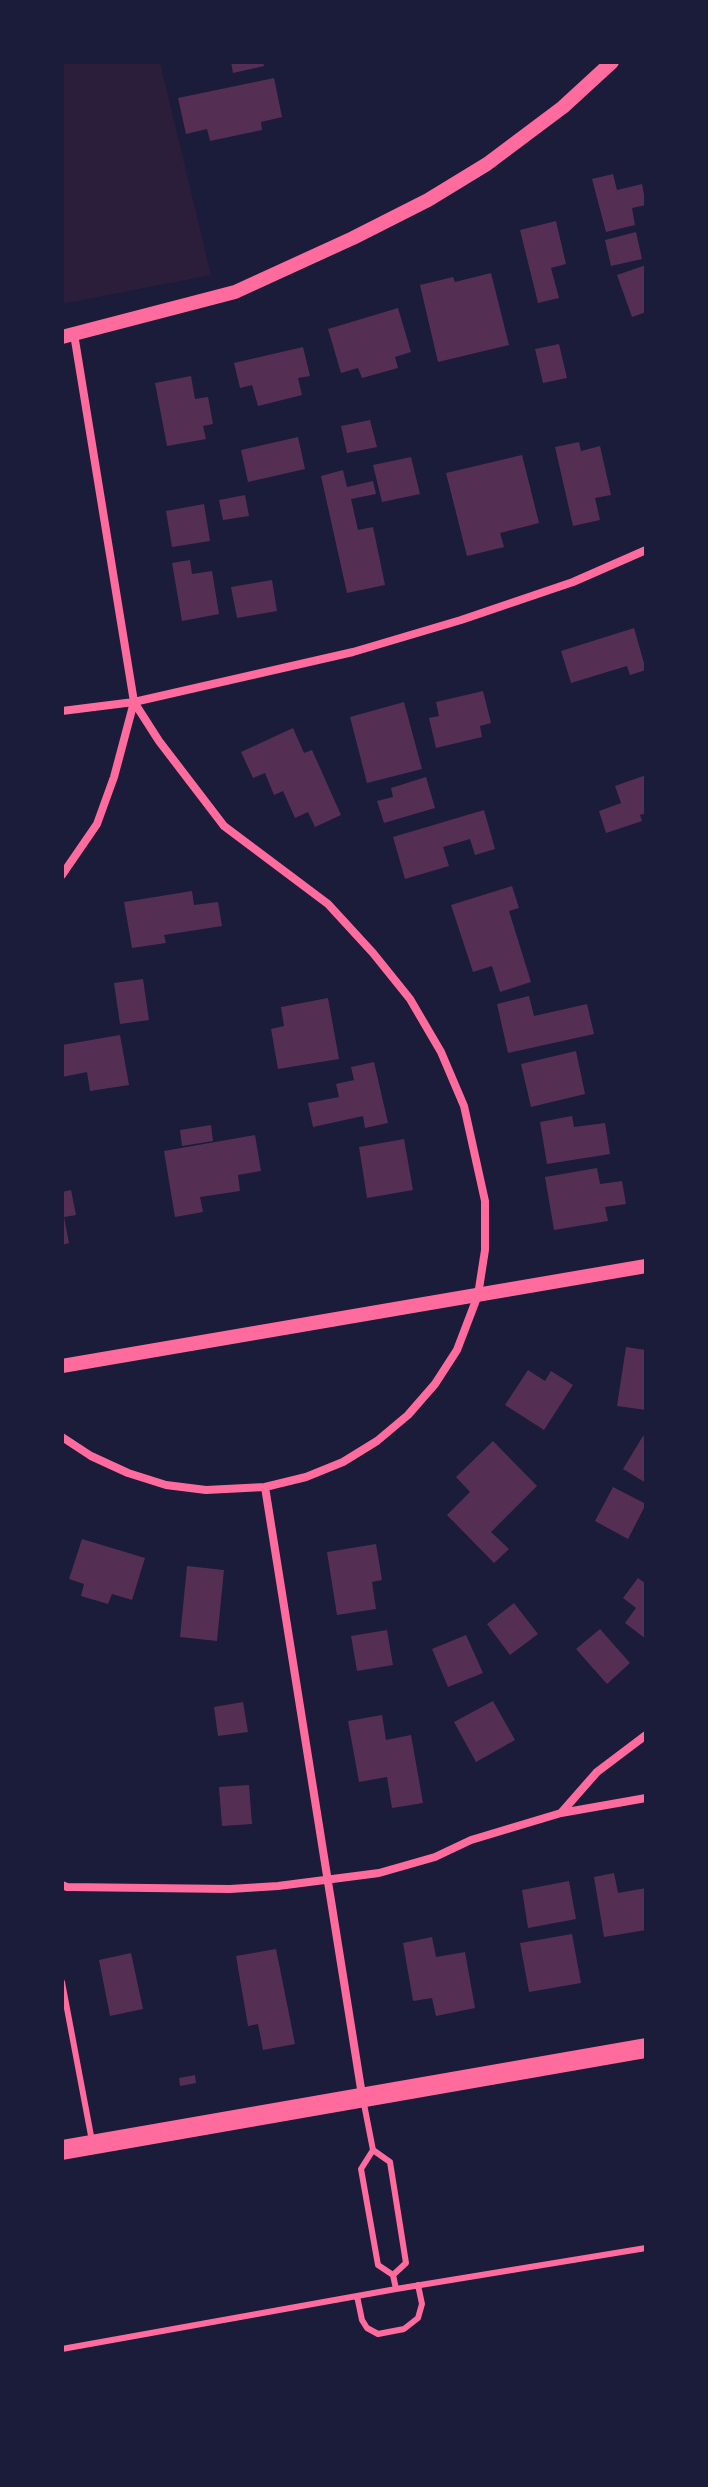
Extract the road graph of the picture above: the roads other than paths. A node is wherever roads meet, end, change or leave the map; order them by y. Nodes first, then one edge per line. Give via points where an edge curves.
1 (612, 62) edge
2 (68, 336) edge
3 (646, 550) edge
4 (134, 702) junction
5 (62, 711) edge
6 (62, 875) edge
7 (646, 1266) edge
8 (478, 1295) junction
9 (62, 1366) edge
10 (62, 1437) edge
11 (265, 1487) junction
12 (646, 1735) edge
13 (646, 1798) edge
14 (561, 1813) junction
15 (330, 1880) junction
16 (64, 1887) edge
17 (62, 1982) edge
18 (646, 2048) edge
19 (363, 2098) junction
20 (93, 2145) junction
21 (62, 2150) edge
22 (373, 2150) junction
23 (646, 2248) edge
24 (393, 2275) junction
25 (418, 2285) junction
26 (396, 2289) junction
27 (357, 2296) junction
28 (62, 2349) edge

1 - 2 street via 487,164 353,238 235,292
2 - 4 street
3 - 4 street via 573,582 461,620 353,652
4 - 5 street
4 - 6 street via 97,824
4 - 8 street via 224,826 328,904 373,953 441,1052 464,1106 485,1201
7 - 8 street
8 - 9 street
8 - 11 street via 457,1350 408,1415 343,1462
10 - 11 street via 91,1456 166,1485 206,1490
11 - 15 street
12 - 14 street via 597,1772
13 - 14 street
14 - 15 street via 471,1840 435,1857
15 - 16 street via 230,1889
15 - 19 street
17 - 20 lane
18 - 19 main road
19 - 20 main road
19 - 22 lane
20 - 21 main road
22 - 24 lane via 361,2169 378,2265
22 - 24 lane via 390,2162 405,2255 406,2263
23 - 25 lane
24 - 26 lane
25 - 26 lane
25 - 27 lane via 418,2318 404,2329 378,2334 362,2320
26 - 27 lane
27 - 28 lane

